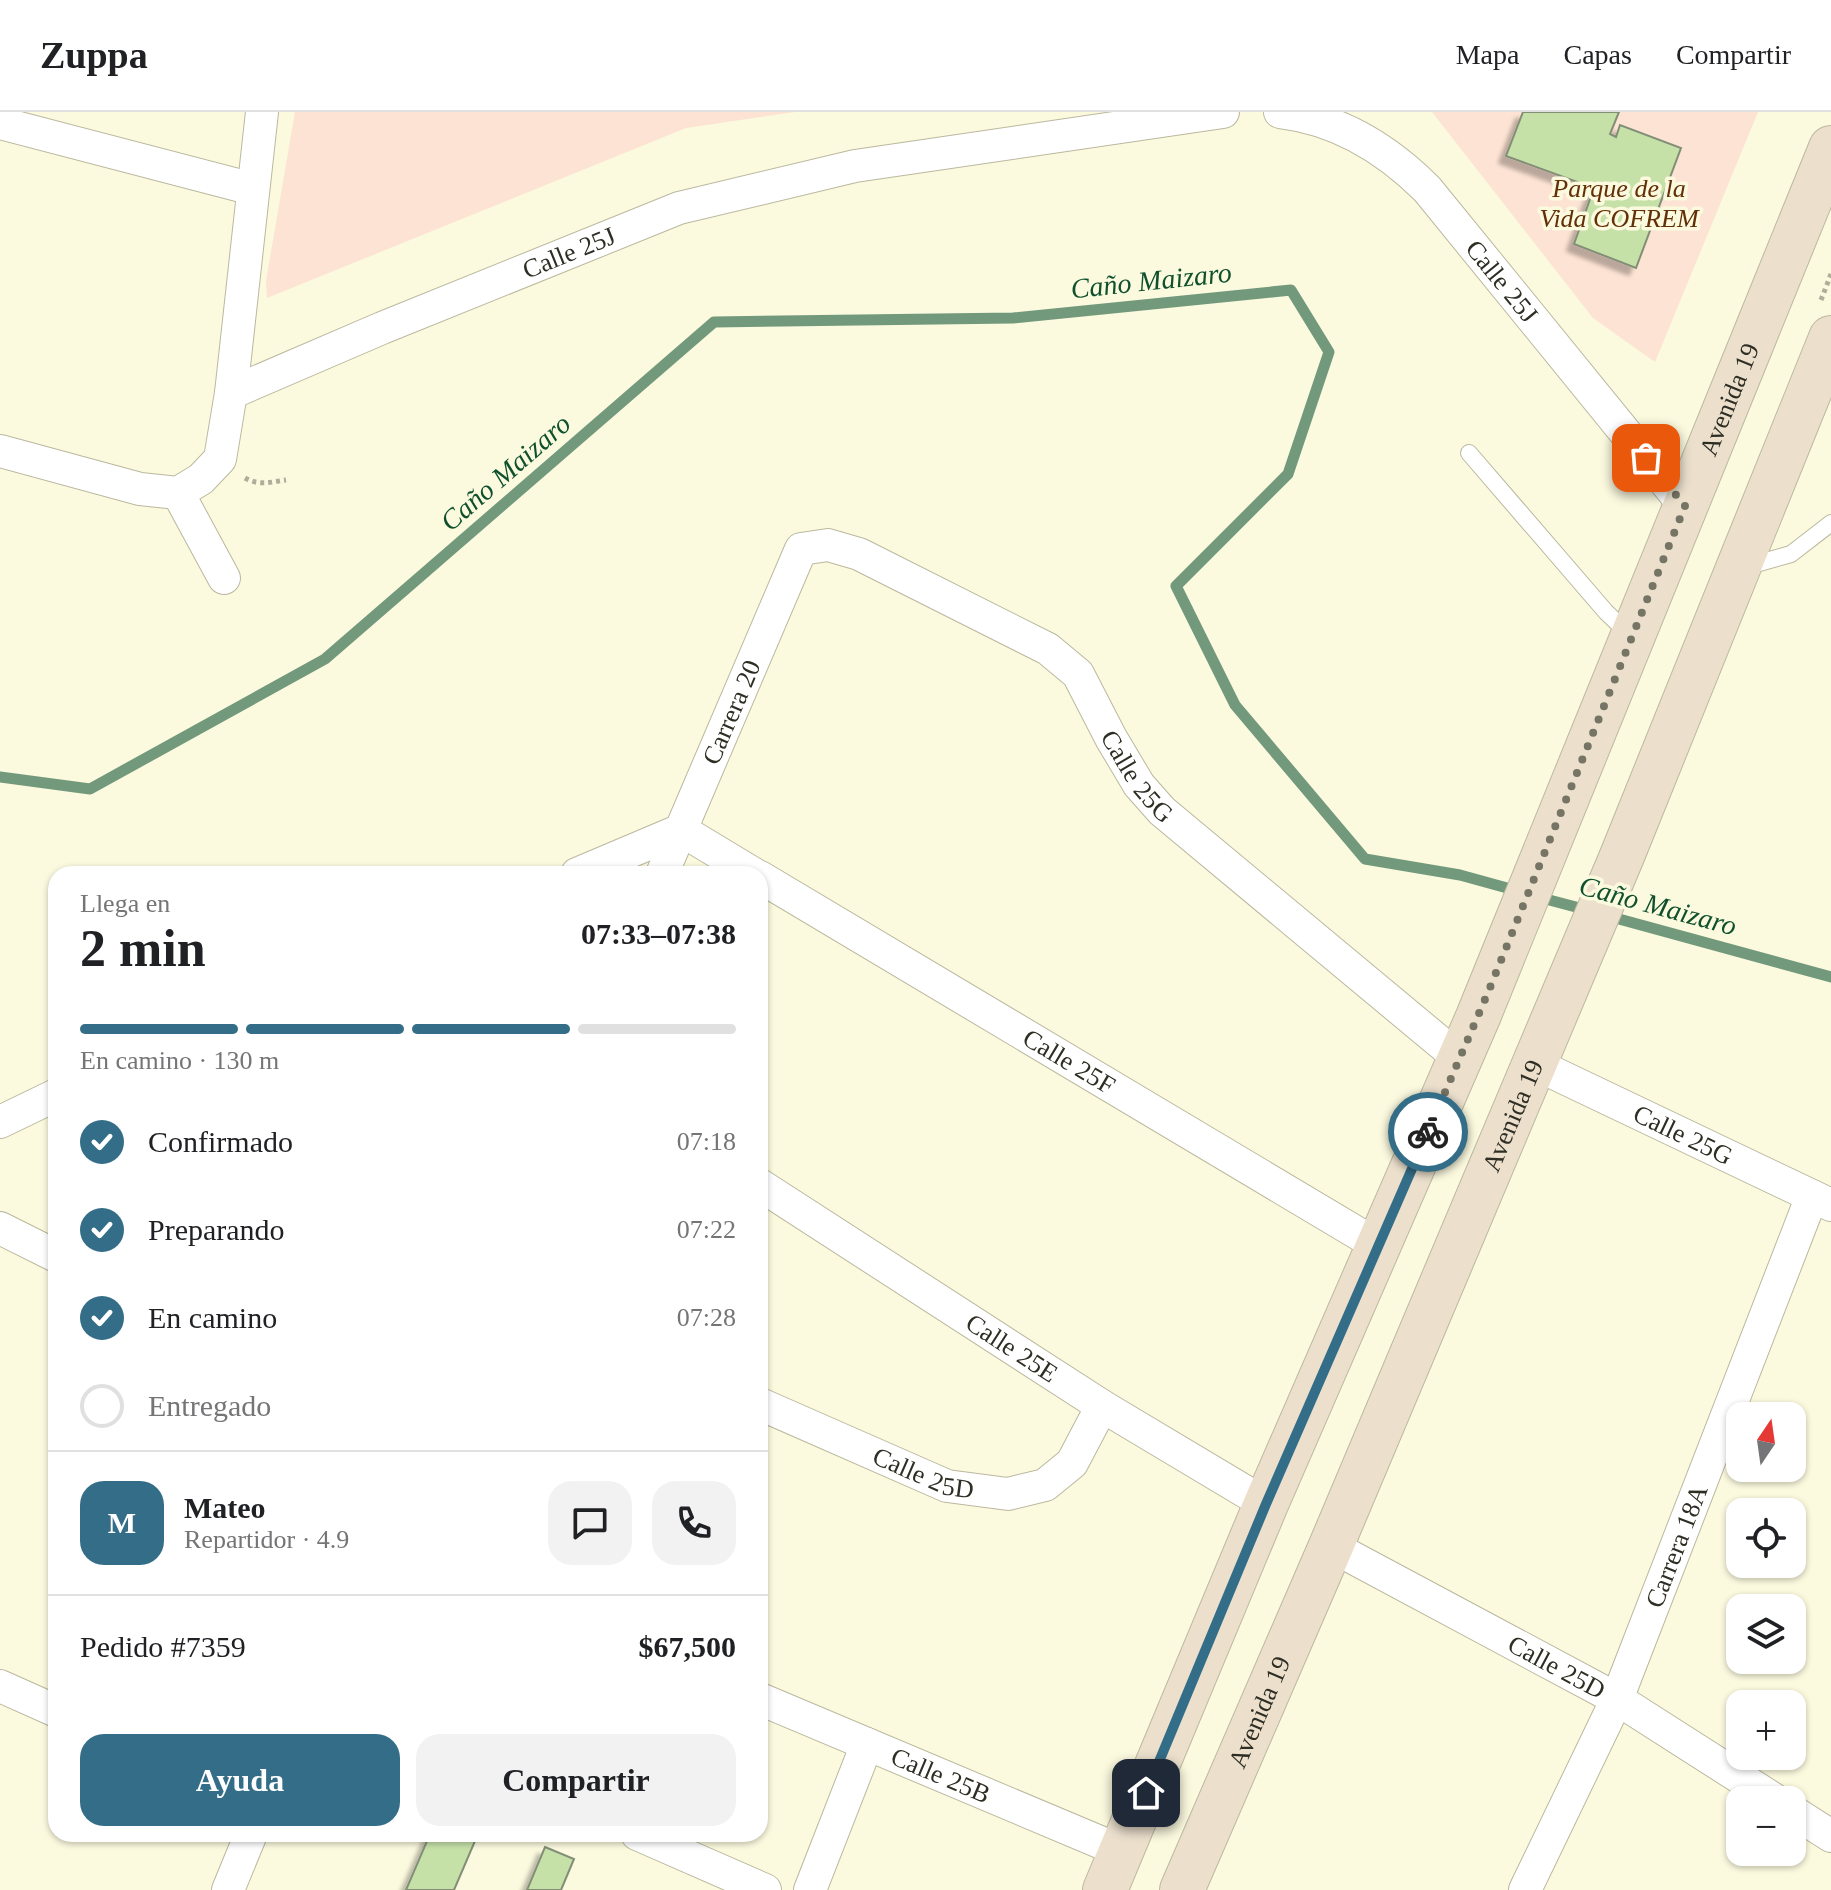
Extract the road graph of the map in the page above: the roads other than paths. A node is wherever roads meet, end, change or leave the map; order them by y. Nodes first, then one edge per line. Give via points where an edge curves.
1 (262, 112) edge
2 (1223, 112) edge
3 (1280, 112) edge
4 (0, 123) edge
5 (1831, 148) edge
6 (253, 189) junction
7 (1831, 338) edge
8 (231, 393) junction
9 (0, 451) edge
10 (1469, 453) dead end
11 (178, 493) junction
12 (1685, 506) junction
13 (1831, 523) edge
14 (801, 549) joint
15 (1738, 569) junction
16 (224, 578) dead end
17 (1633, 637) junction
18 (681, 830) junction
19 (596, 866) edge
20 (665, 866) edge
21 (741, 866) edge
22 (768, 882) edge
23 (1460, 1059) junction
24 (1535, 1064) junction
25 (48, 1099) edge
26 (0, 1122) edge
27 (768, 1190) edge
28 (1822, 1201) edge
29 (0, 1228) edge
30 (1379, 1246) junction
31 (48, 1252) edge
32 (1102, 1406) junction
33 (768, 1408) edge
34 (1266, 1504) junction
35 (1331, 1546) junction
36 (0, 1686) edge
37 (1617, 1699) junction
38 (768, 1702) edge
39 (48, 1707) edge
40 (867, 1744) junction
41 (1753, 1786) edge
42 (1806, 1820) edge
43 (1831, 1836) edge
44 (248, 1842) edge
45 (655, 1842) edge
46 (1113, 1871) edge
47 (228, 1890) edge
48 (765, 1890) edge
49 (810, 1890) edge
50 (1182, 1890) edge
51 (1525, 1890) edge

1 - 6 street
2 - 8 street, Calle 25J via 855,166 679,208
3 - 12 street, Calle 25J via 1353,132 1416,178
4 - 6 street
5 - 12 main road, Avenida 19
6 - 8 street
7 - 15 main road, Avenida 19
8 - 11 street via 220,459
9 - 11 street via 140,489
10 - 17 lane
11 - 16 street
12 - 17 main road, Avenida 19
13 - 15 lane via 1791,554
14 - 18 street, Carrera 20
14 - 23 street, Calle 25G via 828,545 859,554 1048,649 1078,674 1139,785 1162,811
15 - 24 main road, Avenida 19
17 - 23 main road, Avenida 19
18 - 19 street
18 - 20 street, Carrera 20
18 - 21 street
22 - 30 street, Calle 25F
23 - 30 main road, Avenida 19
24 - 28 street, Calle 25G
24 - 35 main road, Avenida 19
25 - 26 street
27 - 32 street, Calle 25E
28 - 37 street, Carrera 18A
29 - 31 street
30 - 34 main road, Avenida 19
32 - 33 street, Calle 25D via 1072,1463 1045,1485 1008,1494 947,1486
32 - 34 street, Calle 25E
34 - 46 main road, Avenida 19
35 - 37 street, Calle 25D
35 - 50 main road, Avenida 19
36 - 39 street
37 - 41 street, Calle 25D
37 - 51 street, Carrera 18A
38 - 40 street, Calle 25B
40 - 46 street, Calle 25B
40 - 49 street
42 - 43 street
44 - 47 street
45 - 48 street

